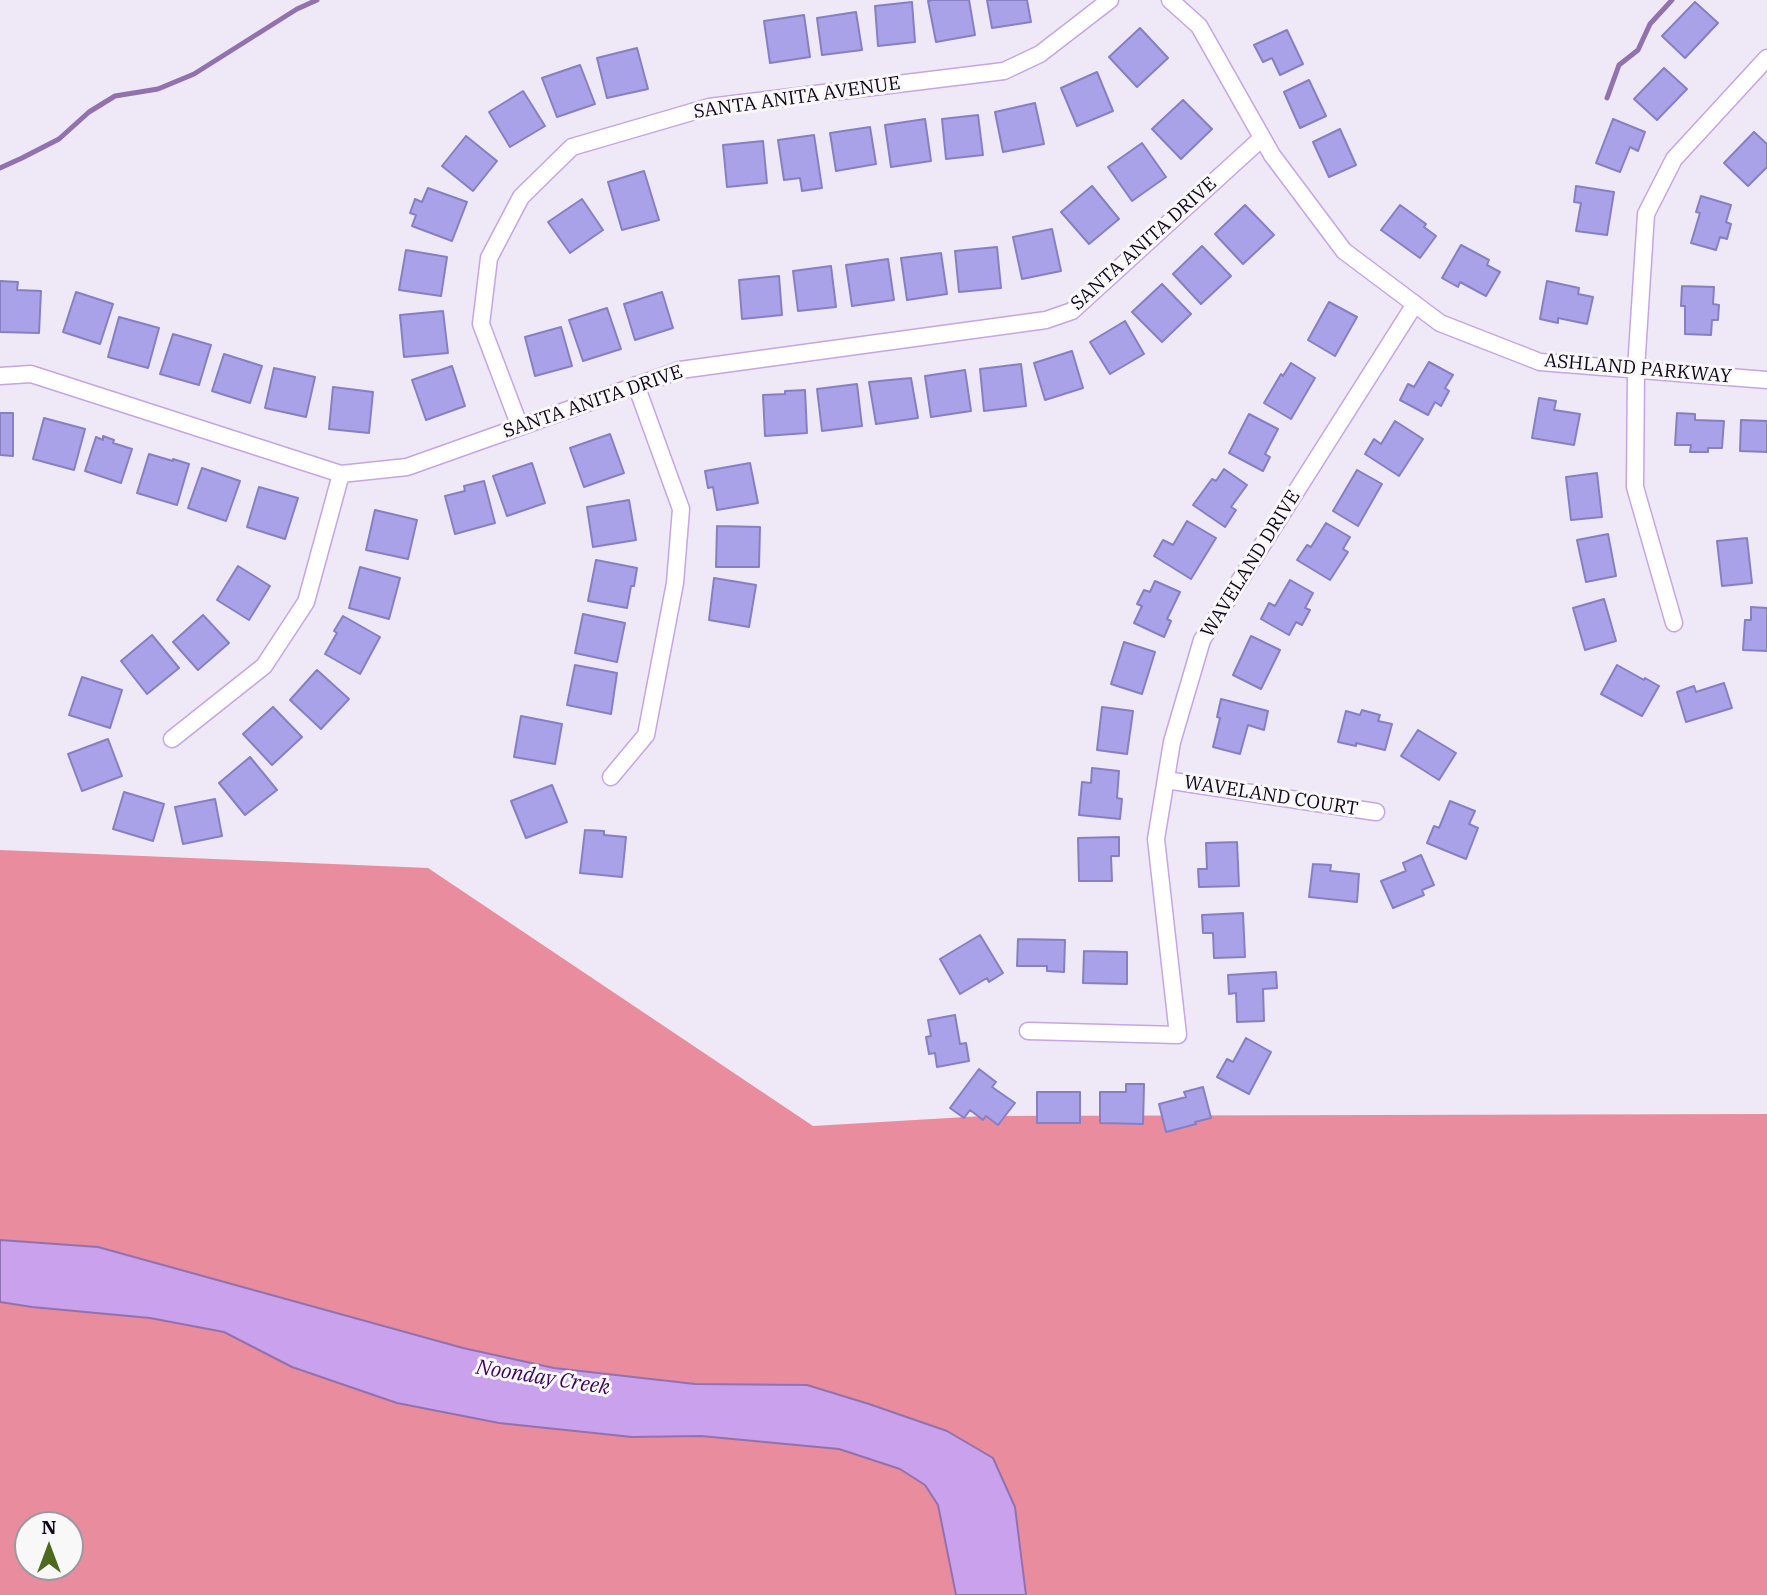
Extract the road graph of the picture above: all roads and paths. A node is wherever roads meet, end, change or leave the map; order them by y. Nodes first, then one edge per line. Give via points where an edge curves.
1 (1110, 0) edge
2 (1170, 0) edge
3 (1767, 58) edge
4 (1262, 138) junction
5 (1415, 304) junction
6 (1636, 369) junction
7 (0, 376) edge
8 (1767, 380) edge
9 (636, 385) junction
10 (520, 427) junction
11 (341, 474) junction
12 (1674, 623) dead end
13 (172, 739) dead end
14 (611, 777) dead end
15 (1166, 780) junction
16 (1376, 812) dead end
17 (1028, 1031) dead end

1 - 10 street, SANTA ANITA AVENUE via 1040,54 1004,71 709,107 572,147 521,197 489,258 481,324
2 - 4 street, ASHLAND PARKWAY via 1199,26
3 - 6 street via 1675,159 1646,214
4 - 5 street, ASHLAND PARKWAY via 1344,251
4 - 9 street, SANTA ANITA DRIVE via 1072,311 1046,320 680,370
5 - 6 street, ASHLAND PARKWAY via 1440,323 1540,362
5 - 15 street, WAVELAND DRIVE via 1202,640 1172,742
6 - 8 street, ASHLAND PARKWAY
6 - 12 street via 1635,486
7 - 11 street, SANTA ANITA DRIVE via 31,374
9 - 10 street, SANTA ANITA DRIVE
9 - 14 street via 681,509 675,583 646,735
10 - 11 street, SANTA ANITA DRIVE via 407,467
11 - 13 street via 306,602 264,666
15 - 16 street, WAVELAND COURT
15 - 17 street, WAVELAND DRIVE via 1156,839 1178,1035

